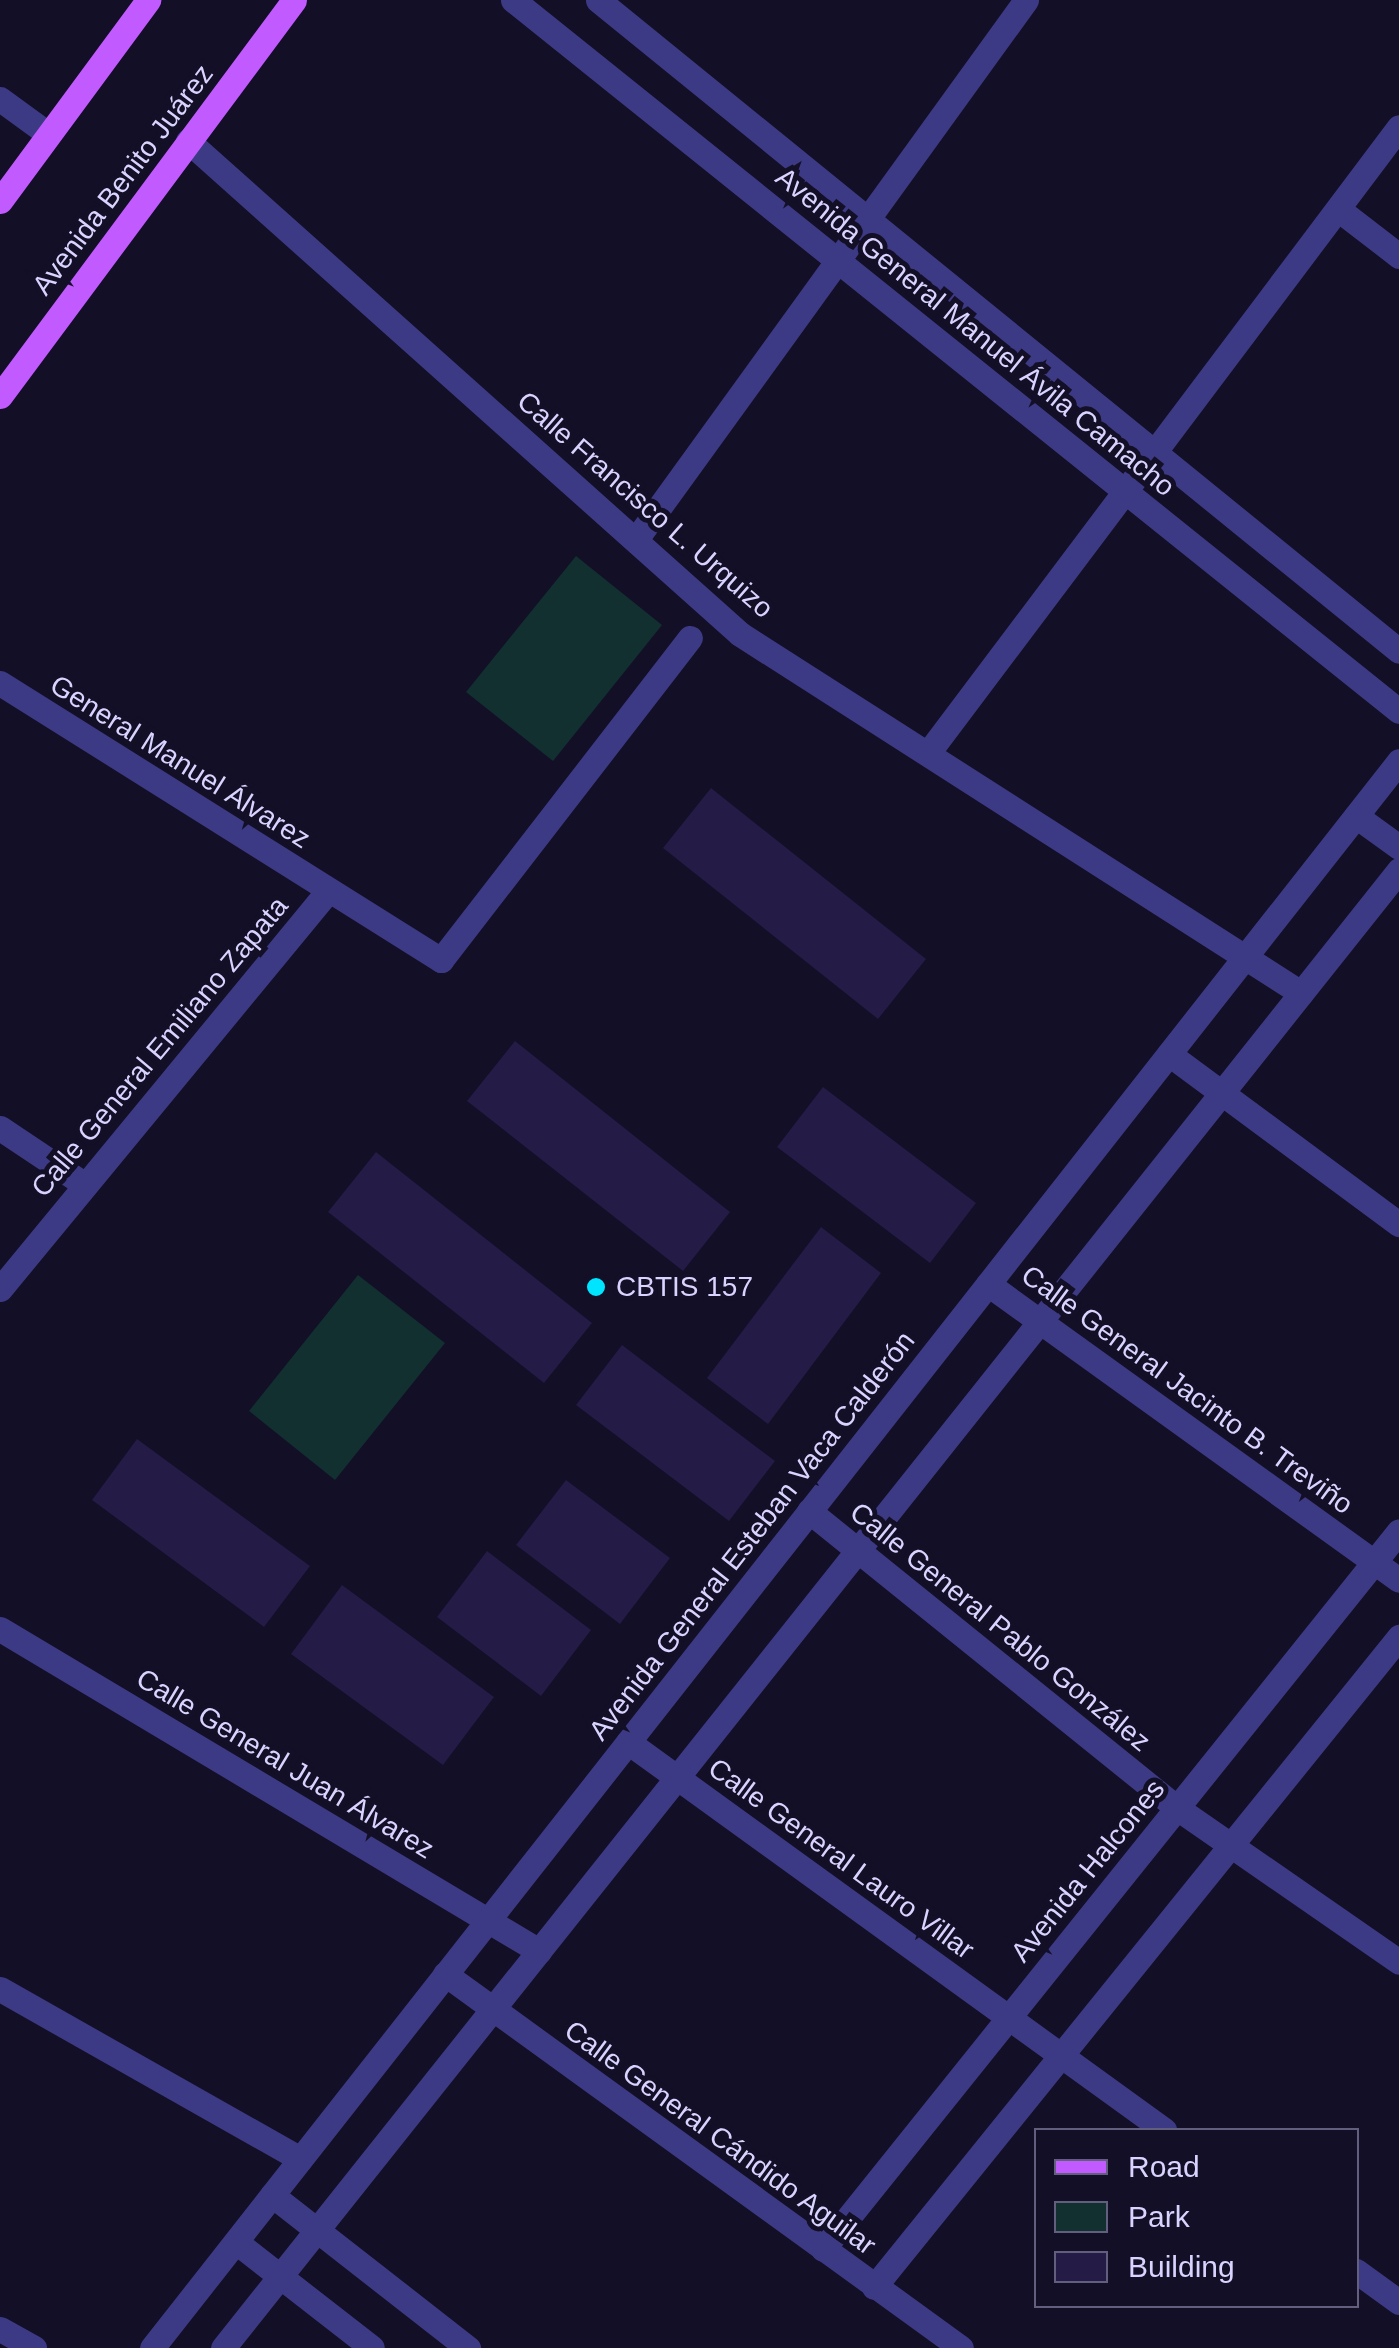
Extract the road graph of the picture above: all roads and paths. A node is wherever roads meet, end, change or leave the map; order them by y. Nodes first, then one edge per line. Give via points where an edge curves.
1 (148, 0) edge
2 (294, 0) edge
3 (513, 0) edge
4 (598, 0) edge
5 (1026, 0) edge
6 (0, 99) edge
7 (1399, 128) edge
8 (48, 134) junction
9 (188, 141) junction
10 (0, 201) edge
11 (1338, 209) junction
12 (868, 220) junction
13 (1399, 256) edge
14 (839, 262) junction
15 (0, 396) edge
16 (1154, 452) junction
17 (1125, 492) junction
18 (636, 538) junction
19 (690, 638) dead end
20 (1399, 650) edge
21 (0, 683) edge
22 (1399, 711) edge
23 (928, 752) junction
24 (1399, 761) edge
25 (1356, 816) junction
26 (1399, 847) edge
27 (1399, 870) edge
28 (328, 891) junction
29 (1246, 954) junction
30 (1301, 993) junction
31 (1169, 1054) junction
32 (1221, 1093) junction
33 (0, 1128) edge
34 (84, 1184) junction
35 (1399, 1224) edge
36 (988, 1284) junction
37 (0, 1290) edge
38 (1040, 1321) junction
39 (809, 1511) junction
40 (1399, 1531) edge
41 (857, 1550) junction
42 (1374, 1562) junction
43 (1399, 1580) edge
44 (0, 1629) edge
45 (1399, 1637) edge
46 (628, 1742) junction
47 (678, 1777) junction
48 (1177, 1808) junction
49 (1231, 1846) junction
50 (489, 1920) junction
51 (539, 1951) junction
52 (1399, 1962) edge
53 (445, 1974) junction
54 (0, 1989) edge
55 (492, 2010) junction
56 (1008, 2018) junction
57 (1061, 2056) junction
58 (1161, 2128) edge
59 (300, 2159) junction
60 (272, 2196) junction
61 (317, 2230) junction
62 (236, 2242) junction
63 (822, 2249) junction
64 (1359, 2272) edge
65 (280, 2276) junction
66 (874, 2286) junction
67 (1399, 2302) edge
68 (0, 2328) edge
69 (34, 2348) edge
70 (152, 2348) edge
71 (223, 2348) edge
72 (372, 2348) edge
73 (468, 2348) edge
74 (961, 2348) edge

1 - 8 main road
2 - 9 main road, Avenida Benito Juárez
3 - 14 street, Avenida General Manuel Ávila Camacho
4 - 12 street, Avenida General Manuel Ávila Camacho
5 - 12 street
6 - 8 street
7 - 11 street
8 - 10 main road
9 - 15 main road, Avenida Benito Juárez
9 - 18 street, Calle Francisco L. Urquizo
11 - 13 street
11 - 16 street
12 - 14 street
12 - 16 street, Avenida General Manuel Ávila Camacho
14 - 17 street, Avenida General Manuel Ávila Camacho
14 - 18 street
16 - 17 street
16 - 20 street, Avenida General Manuel Ávila Camacho
17 - 22 street, Avenida General Manuel Ávila Camacho
17 - 23 street
18 - 23 street, Calle Francisco L. Urquizo via 740,634
19 - 28 street, General Manuel Álvarez via 441,960
21 - 28 street, General Manuel Álvarez
23 - 29 street, Calle Francisco L. Urquizo
24 - 25 street, Avenida General Esteban Vaca Calderón
25 - 26 street
25 - 29 street, Avenida General Esteban Vaca Calderón
27 - 30 street
28 - 34 street, Calle General Emiliano Zapata
29 - 30 street, Calle Francisco L. Urquizo
29 - 31 street, Avenida General Esteban Vaca Calderón
30 - 32 street
31 - 32 street
31 - 36 street, Avenida General Esteban Vaca Calderón
32 - 35 street
32 - 38 street
33 - 34 street
34 - 37 street, Calle General Emiliano Zapata
36 - 38 street, Calle General Jacinto B. Treviño
36 - 39 street, Avenida General Esteban Vaca Calderón
38 - 41 street
38 - 42 street, Calle General Jacinto B. Treviño
39 - 41 street, Calle General Pablo González
39 - 46 street, Avenida General Esteban Vaca Calderón
40 - 42 street, Avenida Halcones
41 - 47 street
41 - 48 street, Calle General Pablo González
42 - 43 street, Calle General Jacinto B. Treviño
42 - 48 street, Avenida Halcones
44 - 50 street, Calle General Juan Álvarez
45 - 49 street
46 - 47 street, Calle General Lauro Villar
46 - 50 street, Avenida General Esteban Vaca Calderón
47 - 51 street
47 - 56 street, Calle General Lauro Villar
48 - 49 street, Calle General Pablo González
48 - 56 street, Avenida Halcones
49 - 52 street, Calle General Pablo González
49 - 57 street
50 - 51 street, Calle General Juan Álvarez
50 - 53 street, Avenida General Esteban Vaca Calderón
51 - 55 street
53 - 55 street, Calle General Cándido Aguilar
53 - 59 street, Avenida General Esteban Vaca Calderón
54 - 59 street
55 - 61 street
55 - 63 street, Calle General Cándido Aguilar
56 - 57 street, Calle General Lauro Villar
56 - 63 street, Avenida Halcones
57 - 58 street, Calle General Lauro Villar
57 - 66 street
59 - 60 street, Avenida General Esteban Vaca Calderón
60 - 61 street
60 - 62 street, Avenida General Esteban Vaca Calderón
61 - 65 street
61 - 73 street
62 - 65 street
62 - 70 street, Avenida General Esteban Vaca Calderón
63 - 66 street, Calle General Cándido Aguilar
64 - 67 street
65 - 71 street
65 - 72 street
66 - 74 street, Calle General Cándido Aguilar
68 - 69 street

